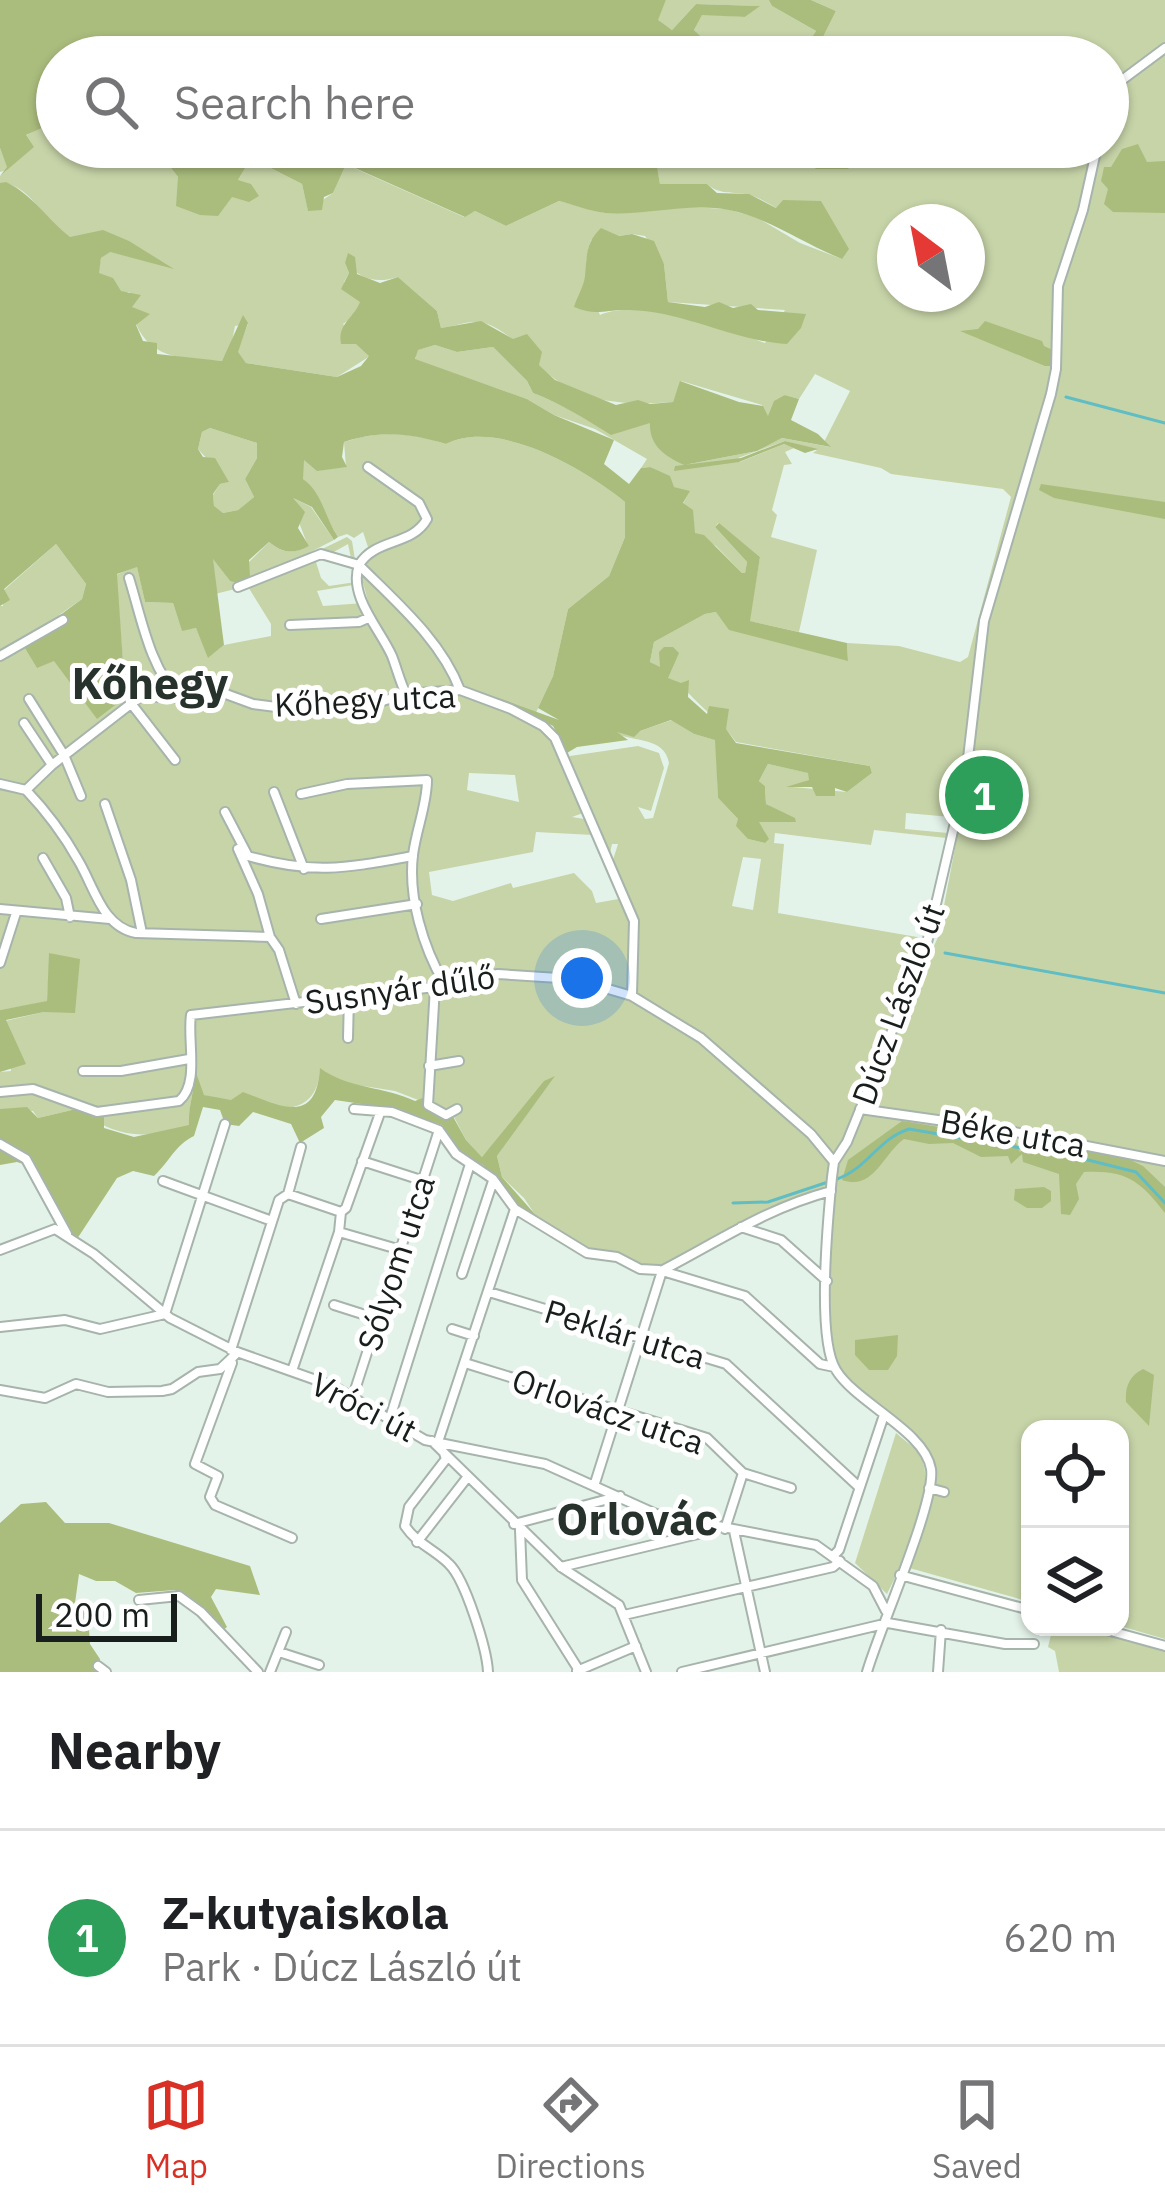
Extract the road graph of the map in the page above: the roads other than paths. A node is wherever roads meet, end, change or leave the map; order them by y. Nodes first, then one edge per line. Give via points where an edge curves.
1 (1165, 48) edge
2 (1129, 75) edge
3 (1092, 168) edge
4 (368, 467) dead end
5 (359, 565) junction
6 (129, 578) dead end
7 (238, 587) dead end
8 (368, 618) junction
9 (63, 620) dead end
10 (290, 625) dead end
11 (0, 656) edge
12 (460, 690) junction
13 (406, 694) junction
14 (181, 698) junction
15 (29, 699) dead end
16 (130, 702) junction
17 (24, 723) dead end
18 (64, 755) junction
19 (175, 760) dead end
20 (52, 765) junction
21 (0, 784) edge
22 (26, 790) junction
23 (274, 792) dead end
24 (301, 794) dead end
25 (81, 796) dead end
26 (105, 804) dead end
27 (225, 812) dead end
28 (238, 847) junction
29 (413, 856) junction
30 (43, 858) dead end
31 (304, 869) junction
32 (417, 904) junction
33 (0, 909) edge
34 (16, 913) junction
35 (70, 917) junction
36 (109, 918) junction
37 (320, 920) dead end
38 (142, 933) junction
39 (269, 938) junction
40 (0, 963) edge
41 (440, 985) junction
42 (349, 996) junction
43 (632, 996) junction
44 (296, 1004) junction
45 (348, 1038) dead end
46 (189, 1059) junction
47 (459, 1061) dead end
48 (429, 1066) junction
49 (83, 1071) dead end
50 (0, 1092) edge
51 (354, 1109) dead end
52 (457, 1109) dead end
53 (860, 1109) junction
54 (380, 1112) junction
55 (225, 1124) dead end
56 (439, 1130) junction
57 (0, 1144) edge
58 (301, 1147) dead end
59 (362, 1161) junction
60 (1165, 1161) edge
61 (834, 1162) junction
62 (470, 1164) junction
63 (494, 1179) junction
64 (422, 1180) junction
65 (163, 1181) dead end
66 (831, 1184) junction
67 (202, 1193) junction
68 (288, 1194) junction
69 (515, 1209) junction
70 (341, 1212) junction
71 (273, 1222) junction
72 (740, 1226) junction
73 (339, 1232) junction
74 (68, 1235) junction
75 (0, 1250) edge
76 (401, 1250) junction
77 (674, 1265) junction
78 (662, 1271) junction
79 (462, 1274) dead end
80 (677, 1276) junction
81 (827, 1281) junction
82 (489, 1292) junction
83 (334, 1305) dead end
84 (165, 1314) junction
85 (378, 1319) junction
86 (0, 1328) edge
87 (452, 1329) dead end
88 (474, 1336) junction
89 (640, 1339) junction
90 (234, 1353) junction
91 (465, 1363) junction
92 (834, 1367) junction
93 (292, 1371) junction
94 (0, 1390) edge
95 (353, 1396) junction
96 (618, 1409) junction
97 (884, 1415) junction
98 (390, 1418) junction
99 (440, 1445) junction
100 (743, 1473) junction
101 (466, 1479) junction
102 (595, 1483) junction
103 (859, 1487) junction
104 (791, 1488) dead end
105 (929, 1488) junction
106 (944, 1492) dead end
107 (621, 1495) junction
108 (710, 1526) junction
109 (517, 1527) junction
110 (730, 1530) junction
111 (292, 1538) dead end
112 (417, 1542) junction
113 (837, 1559) junction
114 (561, 1567) junction
115 (900, 1575) junction
116 (746, 1587) junction
117 (886, 1598) junction
118 (139, 1600) dead end
119 (1021, 1608) edge
120 (624, 1615) junction
121 (883, 1624) junction
122 (940, 1630) junction
123 (286, 1632) dead end
124 (1129, 1636) edge
125 (1034, 1645) dead end
126 (636, 1646) junction
127 (1165, 1646) edge
128 (279, 1652) junction
129 (761, 1653) junction
130 (319, 1665) dead end
131 (578, 1671) edge
132 (258, 1672) edge
133 (270, 1672) edge
134 (488, 1672) edge
135 (646, 1672) edge
136 (682, 1672) edge
137 (765, 1672) edge
138 (868, 1672) edge
139 (938, 1672) edge

1 - 2 street
3 - 53 street, Dúcz László út via 1058,286 1052,394 984,621 966,775 926,947
4 - 5 street via 419,503 427,519 412,534 369,550
5 - 7 street via 321,554
5 - 8 street
5 - 12 street via 442,653
6 - 14 street via 158,664
8 - 10 street
8 - 13 street
9 - 11 street
12 - 13 street, Kőhegy utca
12 - 43 street, Kőhegy utca via 556,739 634,921
13 - 14 street, Kőhegy utca via 299,710 215,690
14 - 16 street, Kőhegy utca
15 - 18 street
16 - 18 street
16 - 19 street
17 - 20 street
18 - 20 street
18 - 25 street
20 - 22 street
21 - 22 street
22 - 36 street
23 - 31 street
24 - 29 street via 423,778
26 - 38 street
27 - 28 street
28 - 31 street
28 - 39 street
29 - 31 street
29 - 32 street
30 - 35 street
32 - 37 street
32 - 41 street
33 - 34 street
34 - 35 street
34 - 40 street
35 - 36 street
36 - 38 street via 123,931
38 - 39 street
39 - 44 street
41 - 42 street, Susnyár dűlő
41 - 43 street, Susnyár dűlő via 518,974
41 - 48 street
42 - 44 street, Susnyár dűlő
42 - 45 street
43 - 61 street, Susnyár dűlő via 700,1038
44 - 46 street, Susnyár dűlő via 191,1015
46 - 49 street
46 - 50 street via 189,1091 179,1101 98,1112 33,1089
47 - 48 street
48 - 52 street via 428,1107 446,1115
51 - 54 street
53 - 60 street, Béke utca
53 - 61 street, Dúcz László út
54 - 56 street
54 - 59 street, Sólyom utca
55 - 67 street
56 - 62 street
56 - 64 street, Sólyom utca
57 - 74 street via 26,1159
58 - 68 street
59 - 64 street
59 - 70 street, Sólyom utca
61 - 66 street, Dúcz László út
62 - 63 street
62 - 98 street
63 - 69 street
63 - 79 street
64 - 76 street, Sólyom utca
65 - 67 street
66 - 72 street
66 - 81 street, Dúcz László út
67 - 71 street
67 - 84 street
68 - 70 street
68 - 71 street
69 - 78 street via 587,1253
69 - 82 street
70 - 73 street, Sólyom utca
71 - 90 street
72 - 77 street
72 - 81 street via 781,1240
73 - 76 street
73 - 93 street, Sólyom utca
74 - 75 street via 48,1230
74 - 84 street, Vróci út
76 - 85 street, Sólyom utca
77 - 78 street
77 - 80 street
78 - 80 street
78 - 89 street
80 - 92 street via 745,1296 820,1364
81 - 92 street, Dúcz László út
82 - 88 street
82 - 89 street, Peklár utca
83 - 85 street
84 - 86 street via 100,1329 52,1320
84 - 90 street, Vróci út
85 - 95 street, Sólyom utca
87 - 88 street
88 - 91 street
89 - 96 street
89 - 103 street, Peklár utca via 726,1364
90 - 93 street, Vróci út
90 - 94 street via 220,1369 145,1394 76,1384 45,1398
90 - 111 street via 195,1464 218,1476 214,1504
91 - 96 street, Orlovácz utca
91 - 99 street
92 - 97 street
93 - 95 street, Vróci út
95 - 98 street, Vróci út
96 - 100 street, Orlovácz utca via 707,1438
96 - 102 street
97 - 103 street
97 - 105 street via 926,1456
98 - 99 street, Vróci út
99 - 101 street
99 - 102 street, Vróci út via 545,1464
99 - 112 street via 446,1459 405,1516
100 - 104 street, Orlovácz utca
100 - 110 street, Orlovácz utca
101 - 109 street
101 - 112 street
102 - 107 street, Vróci út
103 - 113 street
105 - 106 street
105 - 115 street
107 - 108 street, Vróci út via 656,1514
107 - 109 street
108 - 110 street, Vróci út
108 - 114 street
109 - 114 street
109 - 131 street via 522,1580
110 - 113 street, Vróci út via 803,1542
110 - 116 street
112 - 134 street via 458,1576
113 - 116 street via 833,1567
113 - 117 street, Vróci út
114 - 120 street
115 - 117 street
115 - 119 street
116 - 120 street
116 - 129 street
117 - 121 street
118 - 132 street via 179,1596
120 - 126 street
121 - 122 street
121 - 129 street
121 - 138 street
122 - 125 street
122 - 139 street
123 - 128 street
124 - 127 street
126 - 131 street
126 - 135 street
128 - 130 street
128 - 133 street
129 - 136 street
129 - 137 street

